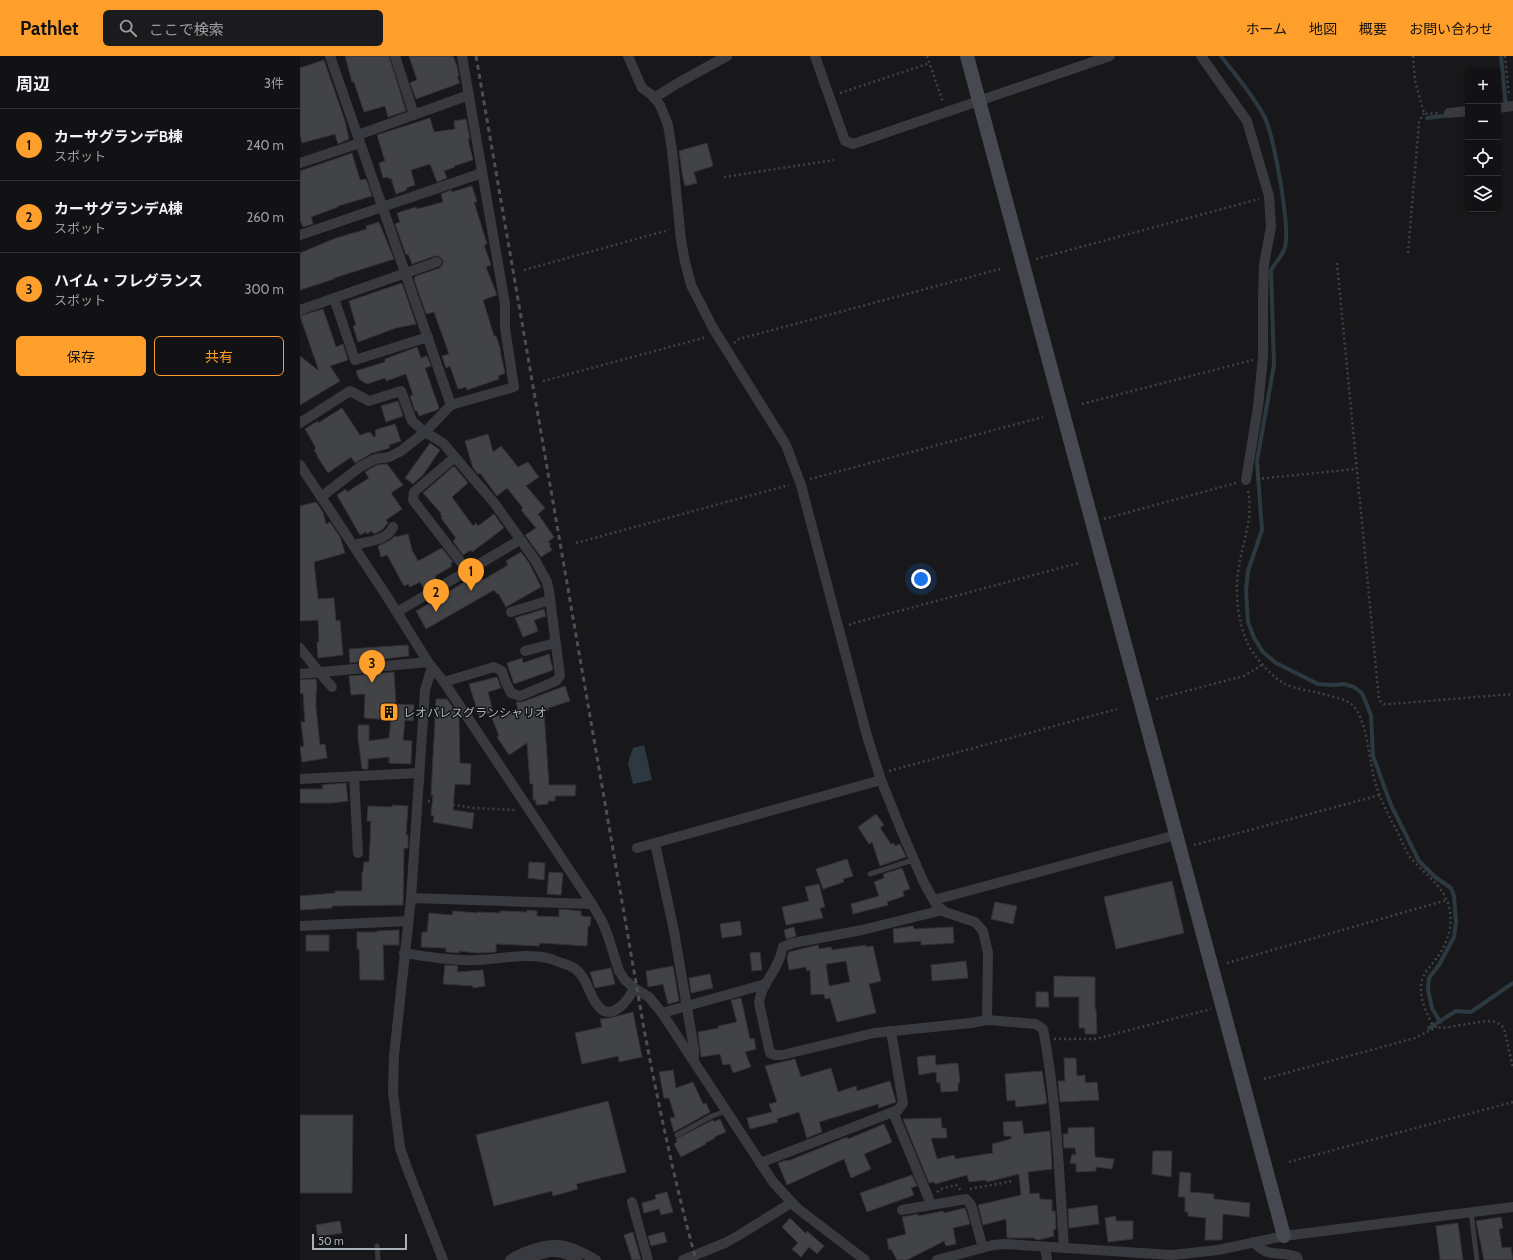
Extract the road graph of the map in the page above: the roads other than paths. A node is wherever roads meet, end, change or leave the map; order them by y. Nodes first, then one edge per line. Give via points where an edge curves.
1 (330, 56) edge
2 (395, 56) edge
3 (462, 56) edge
4 (628, 56) edge
5 (727, 56) edge
6 (815, 56) edge
7 (967, 56) edge
8 (1110, 56) edge
9 (1201, 56) edge
10 (469, 95) junction
11 (654, 98) junction
12 (978, 100) junction
13 (1512, 106) edge
14 (1501, 108) edge
15 (1465, 111) edge
16 (1449, 113) road end
17 (414, 114) junction
18 (359, 139) junction
19 (300, 164) edge
20 (482, 173) junction
21 (382, 207) junction
22 (300, 235) edge
23 (437, 262) dead end
24 (405, 273) junction
25 (334, 298) junction
26 (300, 310) edge
27 (428, 337) junction
28 (451, 405) junction
29 (300, 423) edge
30 (425, 432) junction
31 (455, 457) junction
32 (300, 465) edge
33 (1246, 480) road end
34 (321, 498) junction
35 (393, 527) dead end
36 (520, 540) junction
37 (353, 545) junction
38 (467, 570) junction
39 (550, 600) junction
40 (397, 612) junction
41 (512, 612) dead end
42 (555, 643) junction
43 (300, 648) edge
44 (525, 651) dead end
45 (430, 664) junction
46 (319, 672) junction
47 (300, 674) edge
48 (444, 682) junction
49 (332, 687) dead end
50 (419, 773) junction
51 (354, 776) junction
52 (880, 777) junction
53 (300, 779) edge
54 (1176, 835) junction
55 (655, 843) junction
56 (637, 848) dead end
57 (358, 853) dead end
58 (913, 860) junction
59 (870, 874) dead end
60 (411, 898) junction
61 (934, 900) junction
62 (592, 904) junction
63 (943, 910) junction
64 (408, 921) junction
65 (300, 926) edge
66 (404, 953) junction
67 (766, 984) junction
68 (634, 988) junction
69 (687, 1006) junction
70 (662, 1013) junction
71 (987, 1020) junction
72 (891, 1031) junction
73 (693, 1060) junction
74 (726, 1111) junction
75 (893, 1112) junction
76 (678, 1135) dead end
77 (760, 1162) junction
78 (632, 1202) dead end
79 (791, 1203) junction
80 (931, 1204) junction
81 (1513, 1207) edge
82 (902, 1210) dead end
83 (1472, 1212) junction
84 (1284, 1236) junction
85 (1253, 1242) junction
86 (377, 1246) dead end
87 (1045, 1247) junction
88 (983, 1248) junction
89 (1064, 1248) junction
90 (378, 1260) edge
91 (443, 1260) edge
92 (510, 1260) edge
93 (526, 1260) edge
94 (577, 1260) edge
95 (596, 1260) edge
96 (648, 1260) edge
97 (683, 1260) edge
98 (865, 1260) edge
99 (937, 1260) edge
100 (1047, 1260) edge
101 (1298, 1260) edge
102 (1477, 1260) edge

1 - 18 street
2 - 17 street
3 - 10 street
4 - 11 street via 642,88
5 - 11 street
6 - 12 street via 845,141 853,144
7 - 12 street
8 - 12 street
9 - 33 street via 1247,121 1269,196 1271,228 1264,264 1263,357
10 - 17 street
10 - 20 street
11 - 52 street via 660,105 668,125 684,262 691,285 717,335 786,445 799,482
12 - 54 street
13 - 14 street
15 - 16 street
17 - 18 street
18 - 19 street
18 - 21 street
20 - 21 street
20 - 28 street via 505,304 505,328 514,387
21 - 22 street
21 - 24 street
23 - 24 street
24 - 25 street
24 - 27 street
25 - 26 street
25 - 27 street via 355,360
27 - 28 street
28 - 30 street
29 - 30 street via 350,390 369,401 401,391 412,421
30 - 31 street via 444,443
30 - 34 street via 401,451 360,467
31 - 36 street via 495,504
31 - 38 street via 414,492 413,500
32 - 34 street
34 - 37 street
35 - 37 street via 385,536
36 - 38 street
36 - 39 street via 547,582
37 - 40 street
38 - 40 street
39 - 41 street
39 - 42 street
40 - 45 street
42 - 44 street
42 - 48 street via 560,676 552,684 520,696 512,693 502,671 494,667
43 - 46 street
45 - 46 street
45 - 48 street
45 - 50 street via 425,690
46 - 47 street
46 - 49 street
48 - 62 street
50 - 51 street
50 - 60 street
51 - 53 street
51 - 57 street
52 - 55 street
52 - 58 street
54 - 61 street
54 - 84 street
55 - 56 street
55 - 69 street
58 - 59 lane
58 - 61 street
60 - 62 street
60 - 64 street
61 - 63 street
62 - 68 street via 603,923 619,971
63 - 67 street via 783,947 779,962
63 - 71 street via 975,922 983,931 988,953
64 - 65 street
64 - 66 street
66 - 68 street via 477,960 548,958 573,967 580,973 598,1006 608,1011 616,1010 625,1004
66 - 91 street via 394,1062 396,1125 406,1168
67 - 69 street
67 - 72 street via 759,997 759,1003 770,1053 775,1055
68 - 70 street via 649,998
69 - 70 street
69 - 73 street
70 - 73 street
71 - 72 street
71 - 89 street via 1036,1024 1043,1029 1054,1109
72 - 75 street via 903,1103
73 - 74 street
74 - 76 lane
74 - 77 street
75 - 77 street
75 - 80 street
77 - 79 street
78 - 96 street
79 - 97 street via 725,1243
79 - 98 street
80 - 82 street
80 - 88 street via 966,1199 971,1205
81 - 83 street
83 - 84 street
83 - 102 lane
84 - 85 street
85 - 89 street via 1199,1253 1172,1255
85 - 101 street via 1267,1256 1289,1254
86 - 90 lane
87 - 88 street via 1005,1244
87 - 89 street
87 - 100 street
88 - 99 street
92 - 95 street via 533,1249 553,1244 576,1248
93 - 94 street via 554,1252 568,1254

